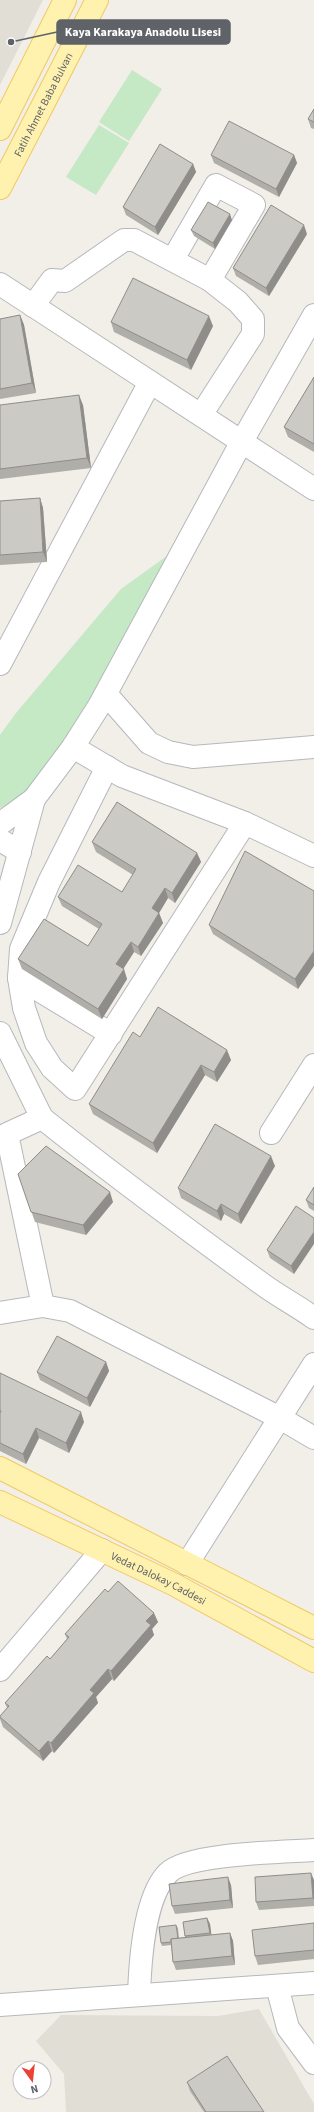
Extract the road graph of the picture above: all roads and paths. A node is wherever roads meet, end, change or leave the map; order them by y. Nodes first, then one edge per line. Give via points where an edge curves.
1 (65, 0) edge
2 (97, 0) edge
3 (0, 129) edge
4 (0, 188) edge
5 (173, 259) junction
6 (210, 280) junction
7 (0, 284) edge
8 (33, 306) junction
9 (314, 314) edge
10 (150, 382) junction
11 (201, 415) junction
12 (241, 443) junction
13 (314, 489) edge
14 (0, 664) edge
15 (106, 694) junction
16 (73, 747) junction
17 (314, 747) edge
18 (107, 767) junction
19 (34, 800) junction
20 (245, 822) junction
21 (0, 824) edge
22 (0, 840) edge
23 (20, 852) junction
24 (314, 856) edge
25 (0, 923) edge
26 (19, 978) junction
27 (0, 1033) edge
28 (111, 1034) junction
29 (314, 1066) edge
30 (42, 1118) junction
31 (271, 1133) dead end
32 (3, 1135) edge
33 (43, 1306) junction
34 (0, 1313) edge
35 (314, 1318) edge
36 (314, 1364) edge
37 (280, 1418) junction
38 (314, 1438) edge
39 (0, 1468) edge
40 (0, 1502) edge
41 (102, 1550) junction
42 (187, 1564) junction
43 (314, 1628) edge
44 (314, 1661) edge
45 (0, 1670) edge
46 (314, 1850) edge
47 (314, 1983) edge
48 (277, 1986) junction
49 (139, 1995) junction
50 (0, 2005) edge
51 (314, 2063) edge

1 - 3 main road
2 - 4 main road, Fatih Ahmet Baba Bulvarı
5 - 6 street
5 - 6 street via 216,185 254,205
5 - 8 street via 134,240 124,240 65,281 52,280
6 - 11 street via 238,302 253,320 253,334
7 - 8 street
8 - 10 street
9 - 12 street
10 - 11 street
10 - 14 street
11 - 12 street
12 - 13 street
12 - 15 street
15 - 16 street
15 - 17 street via 149,743 168,752 193,757
16 - 18 street
16 - 19 street
18 - 20 street via 122,776
18 - 26 street via 49,882 21,949
19 - 21 street
19 - 23 street
20 - 24 street
20 - 28 street
22 - 23 street
23 - 25 street
26 - 28 street
26 - 28 street via 24,1008 36,1043 52,1068 75,1089
27 - 30 street
29 - 31 street
30 - 32 street
30 - 35 street via 98,1163 260,1283
32 - 33 street
33 - 34 street
33 - 37 street via 70,1311
36 - 37 street
37 - 38 street
37 - 42 street
39 - 42 main road
40 - 41 main road, Vedat Dalokay Caddesi
41 - 44 main road, Vedat Dalokay Caddesi via 173,1584
41 - 45 street
42 - 43 main road
46 - 49 street via 203,1858 179,1865 169,1872 155,1894 141,1948
47 - 48 street
48 - 49 street
48 - 51 street via 288,2028
49 - 50 street

